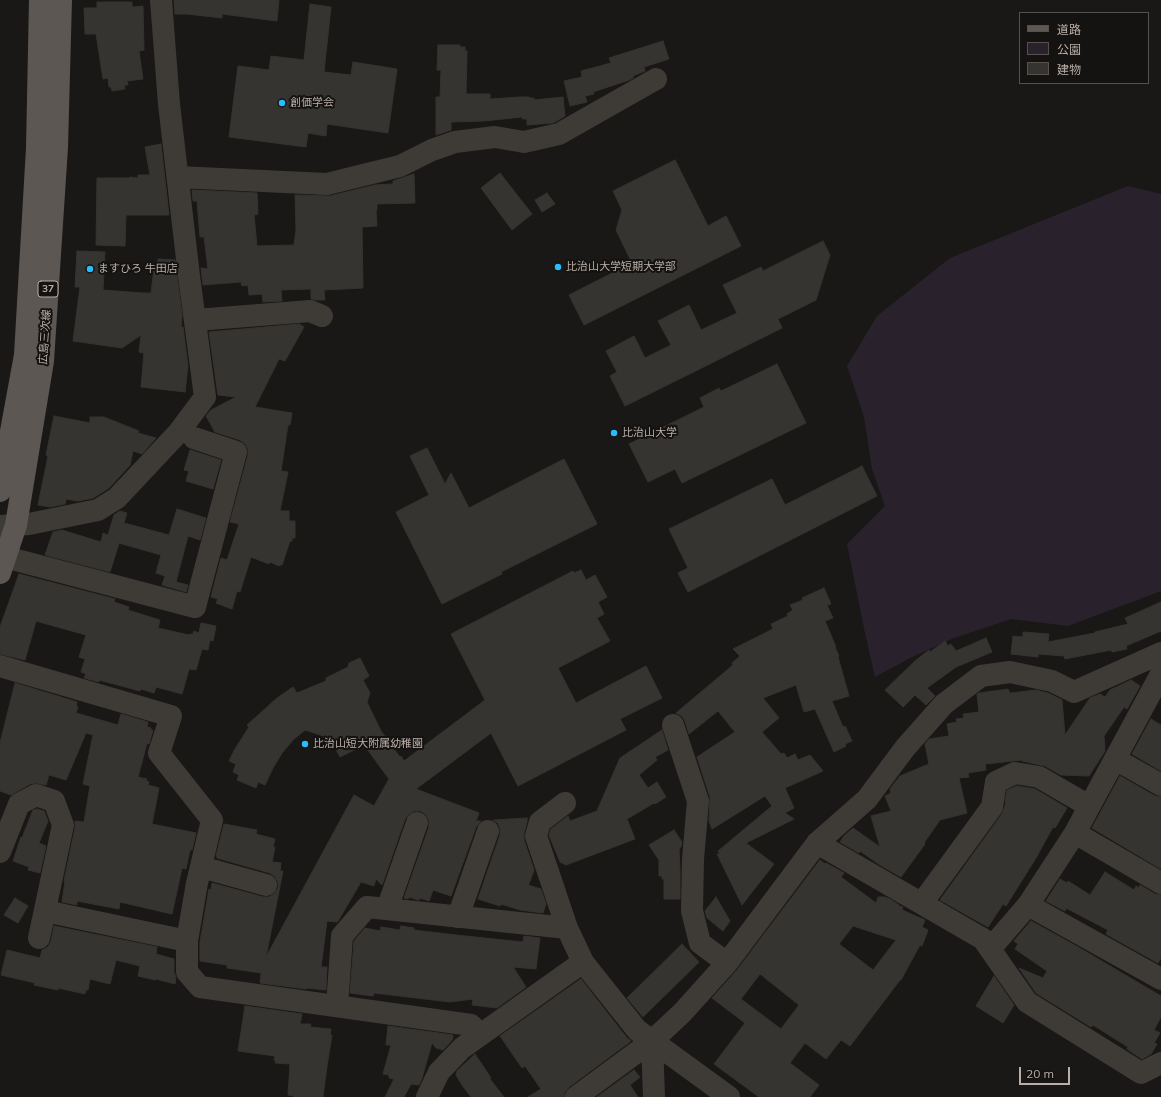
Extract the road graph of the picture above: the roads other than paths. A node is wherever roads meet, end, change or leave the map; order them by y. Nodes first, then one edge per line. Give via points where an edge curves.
1 (40, 0) edge
2 (61, 0) edge
3 (161, 0) edge
4 (656, 79) dead end
5 (178, 177) junction
6 (322, 316) dead end
7 (196, 320) junction
8 (194, 438) dead end
9 (0, 491) edge
10 (8, 525) edge
11 (3, 565) edge
12 (1161, 653) edge
13 (0, 666) edge
14 (1159, 681) edge
15 (673, 725) dead end
16 (1115, 759) junction
17 (1161, 784) edge
18 (565, 804) dead end
19 (1089, 806) junction
20 (417, 823) dead end
21 (488, 830) dead end
22 (1075, 833) junction
23 (817, 843) junction
24 (0, 852) edge
25 (201, 867) junction
26 (1161, 883) edge
27 (266, 885) dead end
28 (922, 903) junction
29 (1028, 905) junction
30 (387, 910) junction
31 (45, 911) junction
32 (458, 917) junction
33 (567, 928) junction
34 (39, 938) dead end
35 (187, 941) junction
36 (990, 949) junction
37 (583, 962) junction
38 (727, 963) junction
39 (1161, 980) edge
40 (337, 1006) junction
41 (480, 1034) junction
42 (652, 1041) junction
43 (1161, 1063) edge
44 (427, 1097) edge
45 (576, 1097) edge
46 (654, 1097) edge
47 (729, 1097) edge

1 - 9 main road, 広島三次線 / 37 via 37,148 25,355
2 - 10 main road, 広島三次線 / 37 via 57,147 43,361
3 - 5 street
4 - 5 street via 559,134 524,142 495,137 455,142 400,166 327,184
5 - 7 street
6 - 7 street via 310,311
7 - 10 street via 205,397 178,432 117,498 98,510 29,524
8 - 11 street via 236,452 195,607
10 - 11 main road, 広島三次線 / 37
12 - 23 street via 1074,692 1052,681 1010,672 981,676 944,704 905,748 867,799
13 - 25 street via 170,716 159,753 212,820
14 - 16 street
15 - 38 street via 698,801 692,911 700,943
16 - 17 street
16 - 19 street
18 - 33 street via 540,822 536,836
19 - 22 street
19 - 28 street via 1039,777 1014,772 996,782 992,807
20 - 30 street
21 - 32 street
22 - 26 street
22 - 29 street
23 - 28 street
23 - 38 street
24 - 31 street via 20,804 36,795 54,801 63,825
25 - 27 street
25 - 35 street
28 - 36 street via 983,939
29 - 36 street
29 - 39 street
30 - 32 street
30 - 40 street via 367,908 342,936
31 - 34 street
31 - 35 street
32 - 33 street
33 - 37 street
35 - 40 street via 187,972 200,987
36 - 43 street via 1027,1002 1141,1074
37 - 41 street
37 - 42 street via 637,1030
38 - 42 street via 682,1013
40 - 41 street via 471,1025
41 - 44 street via 439,1072
42 - 45 street
42 - 46 street
42 - 47 street

